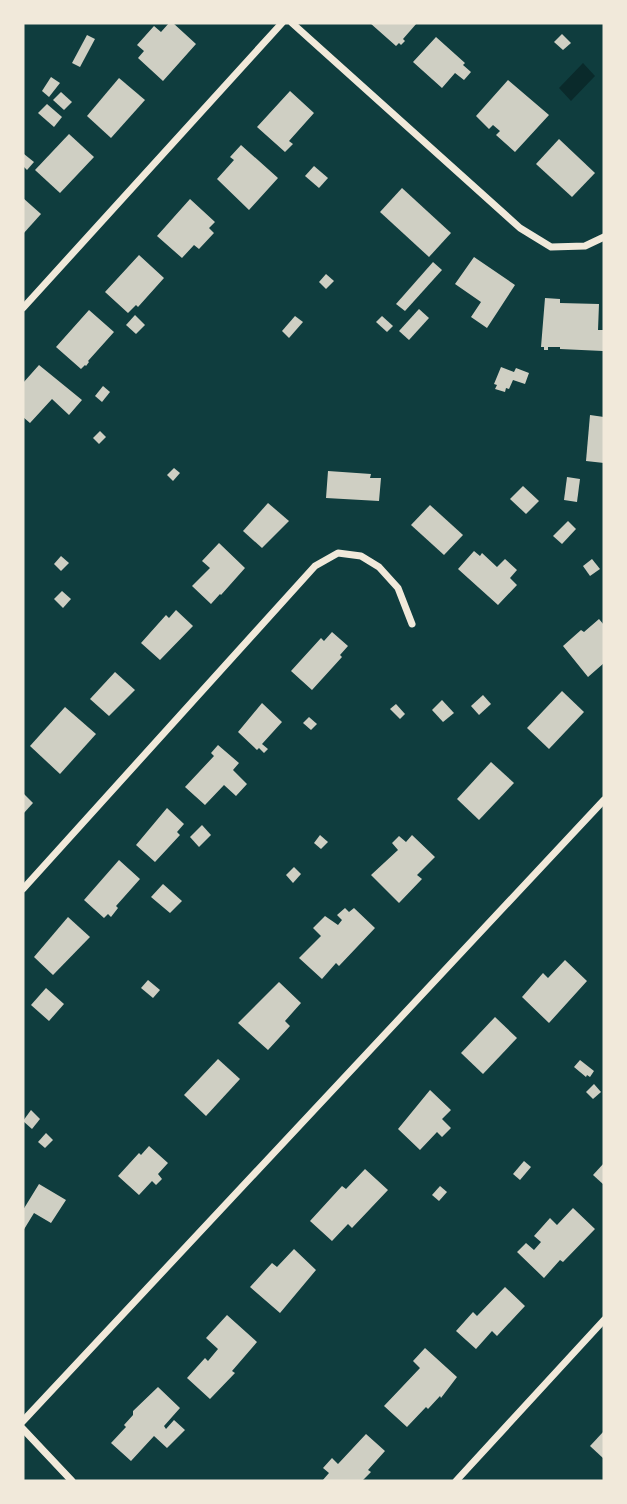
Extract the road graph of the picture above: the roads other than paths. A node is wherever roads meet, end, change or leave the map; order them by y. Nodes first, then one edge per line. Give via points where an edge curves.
1 (282, 23) edge
2 (292, 23) edge
3 (604, 237) edge
4 (23, 307) edge
5 (411, 624) dead end
6 (604, 800) edge
7 (23, 889) edge
8 (604, 1321) edge
9 (23, 1421) edge
10 (23, 1429) edge
11 (72, 1481) edge
12 (456, 1481) edge

1 - 4 street
2 - 3 street via 520,228 551,247 585,246
5 - 7 street via 398,588 361,556 338,552 315,566
6 - 9 street
8 - 12 street
10 - 11 street

